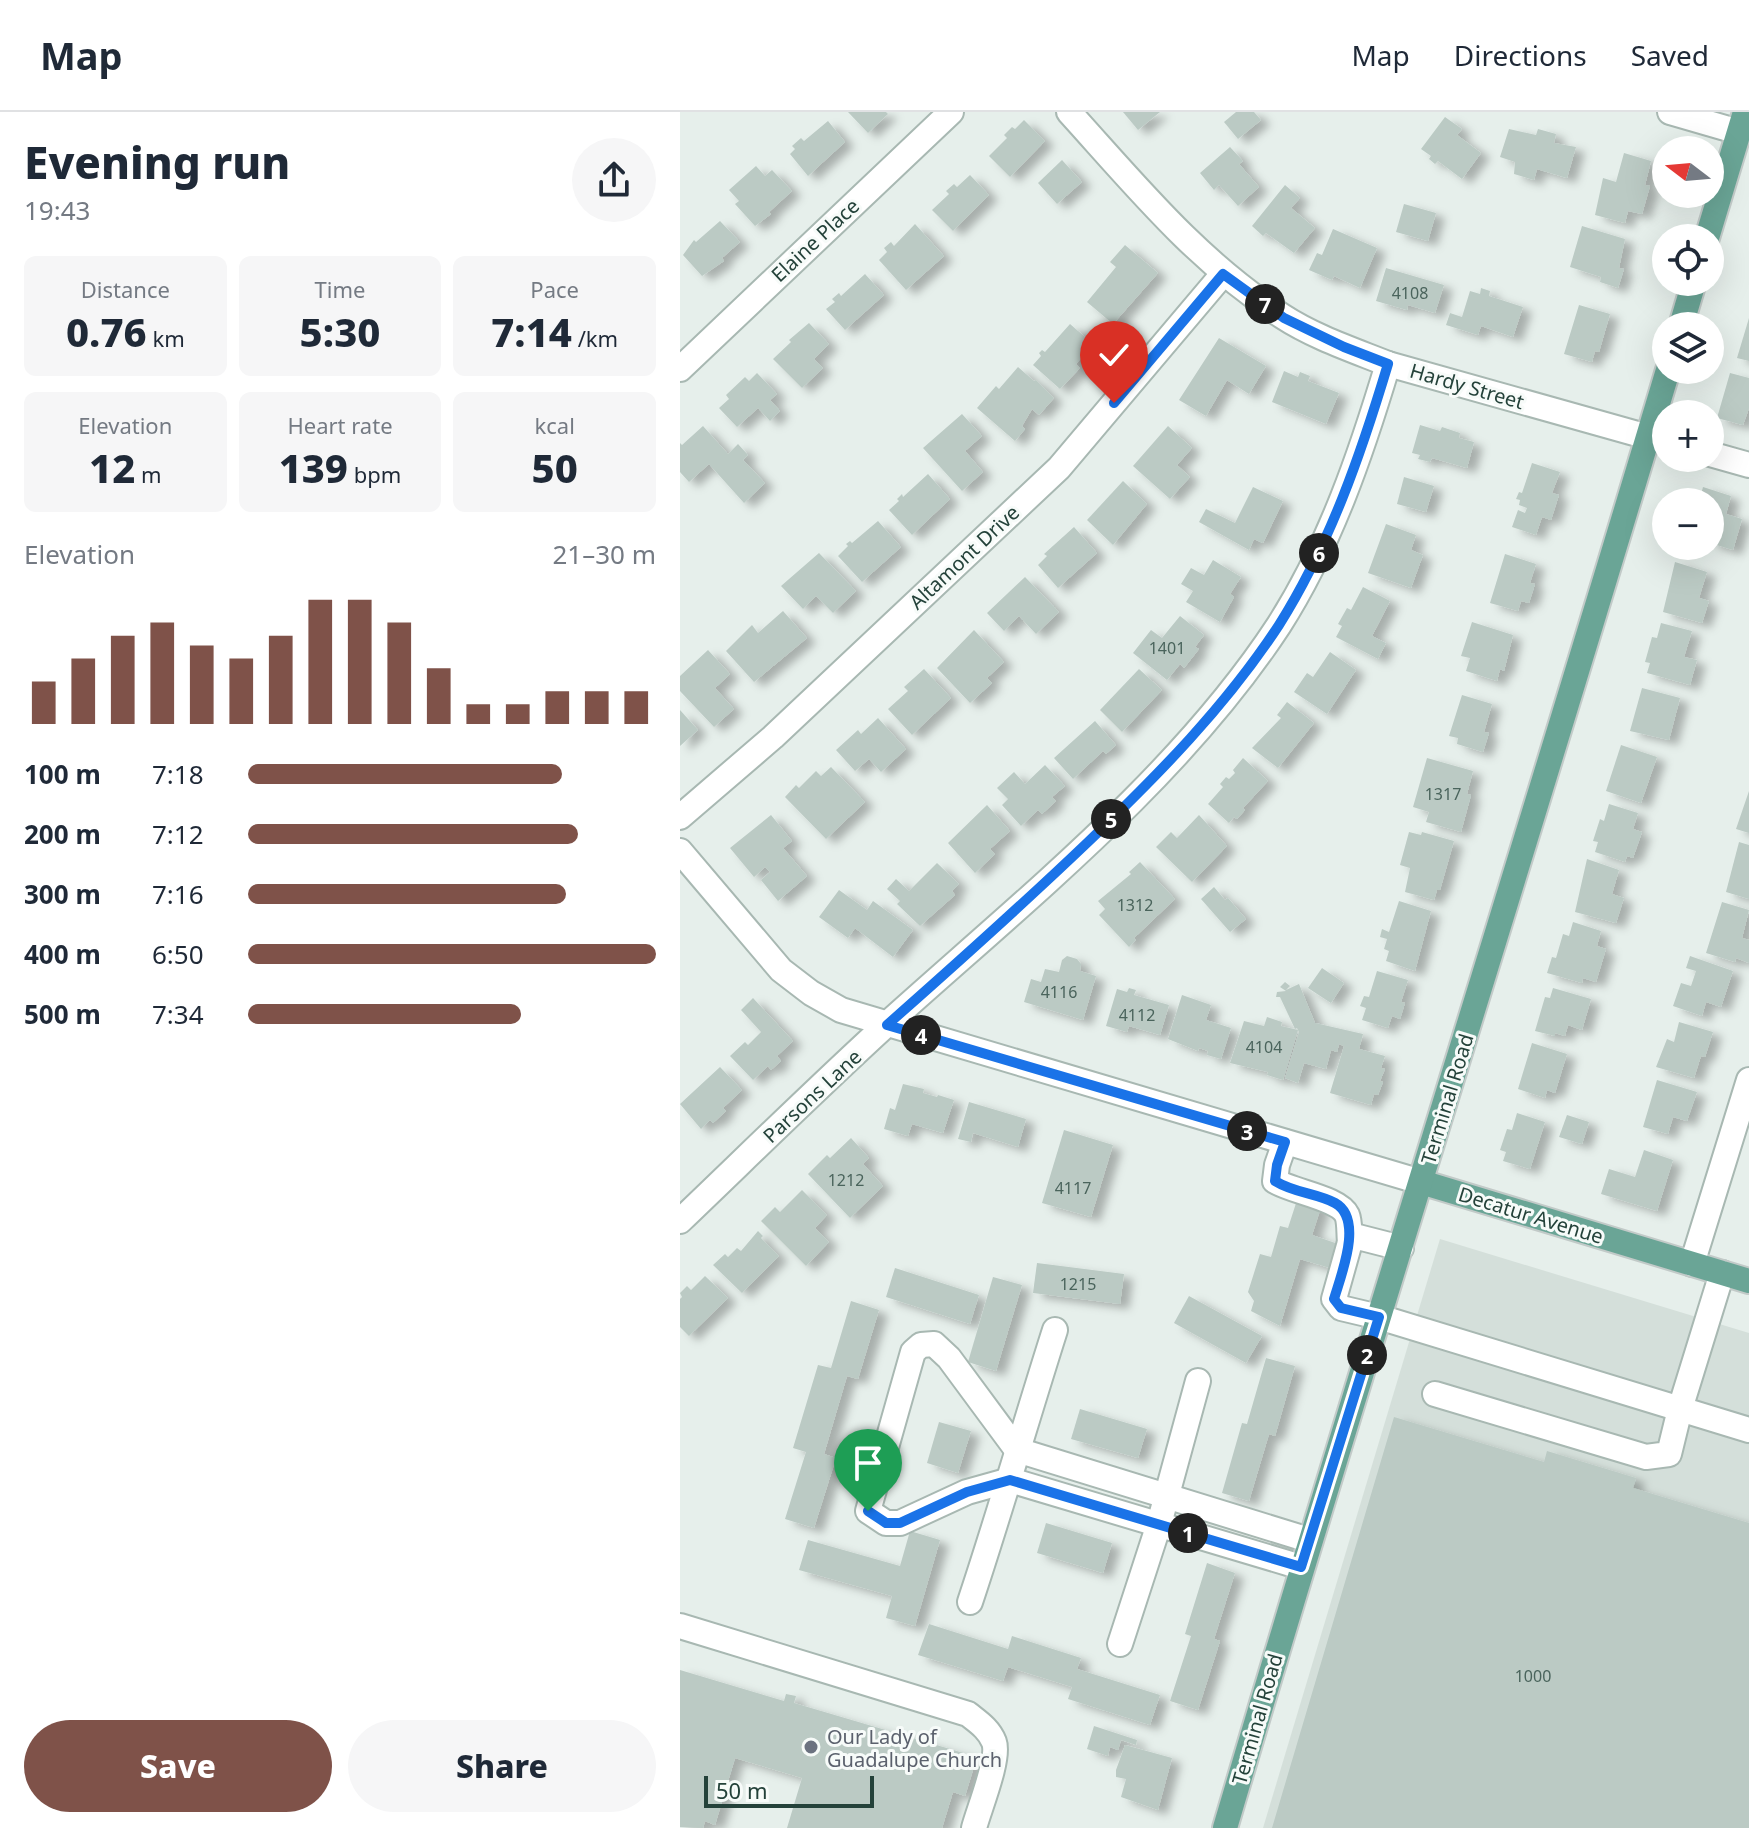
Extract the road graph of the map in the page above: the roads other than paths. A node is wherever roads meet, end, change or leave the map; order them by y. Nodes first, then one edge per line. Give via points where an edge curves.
1 (951, 112) edge
2 (1069, 112) edge
3 (1670, 112) edge
4 (1742, 122) edge
5 (1711, 224) edge
6 (1223, 274) junction
7 (685, 353) edge
8 (1388, 364) junction
9 (1652, 439) edge
10 (1652, 456) edge
11 (1724, 458) edge
12 (1749, 465) edge
13 (680, 817) edge
14 (680, 851) edge
15 (887, 1025) junction
16 (1749, 1080) edge
17 (1285, 1142) junction
18 (1421, 1182) junction
19 (680, 1221) edge
20 (1350, 1242) junction
21 (1401, 1248) junction
22 (1692, 1264) junction
23 (1722, 1273) junction
24 (1749, 1281) edge
25 (1379, 1317) junction
26 (1055, 1330) dead end
27 (1198, 1381) dead end
28 (1435, 1394) dead end
29 (1680, 1409) junction
30 (1749, 1430) edge
31 (1017, 1450) junction
32 (1010, 1480) junction
33 (1167, 1497) junction
34 (1159, 1524) junction
35 (1309, 1540) junction
36 (1301, 1567) junction
37 (970, 1602) dead end
38 (680, 1626) edge
39 (1120, 1644) dead end
40 (974, 1828) edge
41 (1225, 1828) edge

1 - 7 street, Elaine Place
2 - 6 street, Hardy Street via 1181,237
3 - 4 street
4 - 5 main road
6 - 8 street, Hardy Street via 1284,318
6 - 13 street, Altamont Drive via 1059,468 773,737
8 - 9 street, Hardy Street
8 - 15 street, Parsons Lane via 1362,450 1321,550 1279,624 1227,697 1135,797
10 - 18 main road, Terminal Road
11 - 12 street
14 - 15 street, Decatur Avenue via 781,970 841,1010
15 - 17 street, Decatur Avenue
15 - 19 street, Parsons Lane
16 - 22 street
17 - 18 street, Decatur Avenue
17 - 20 street via 1275,1181 1337,1204 1347,1215
18 - 21 main road, Terminal Road
18 - 22 main road, Decatur Avenue
20 - 21 street via 1358,1237
20 - 25 street via 1334,1299 1341,1308
21 - 25 main road, Terminal Road
22 - 23 main road, Decatur Avenue
23 - 24 main road, Decatur Avenue
23 - 29 street
25 - 29 street
25 - 35 main road, Terminal Road
26 - 31 street
27 - 33 street
28 - 29 street via 1646,1457 1669,1454
29 - 30 street
31 - 32 street
31 - 32 street via 949,1358 934,1344 921,1345 913,1352 868,1511 886,1523 900,1523 967,1492
31 - 33 street
32 - 34 street
32 - 37 street
33 - 34 street
33 - 35 street
34 - 36 street
34 - 39 street
35 - 36 main road, Terminal Road
36 - 41 main road, Terminal Road
38 - 40 street via 968,1714 987,1728 996,1745

